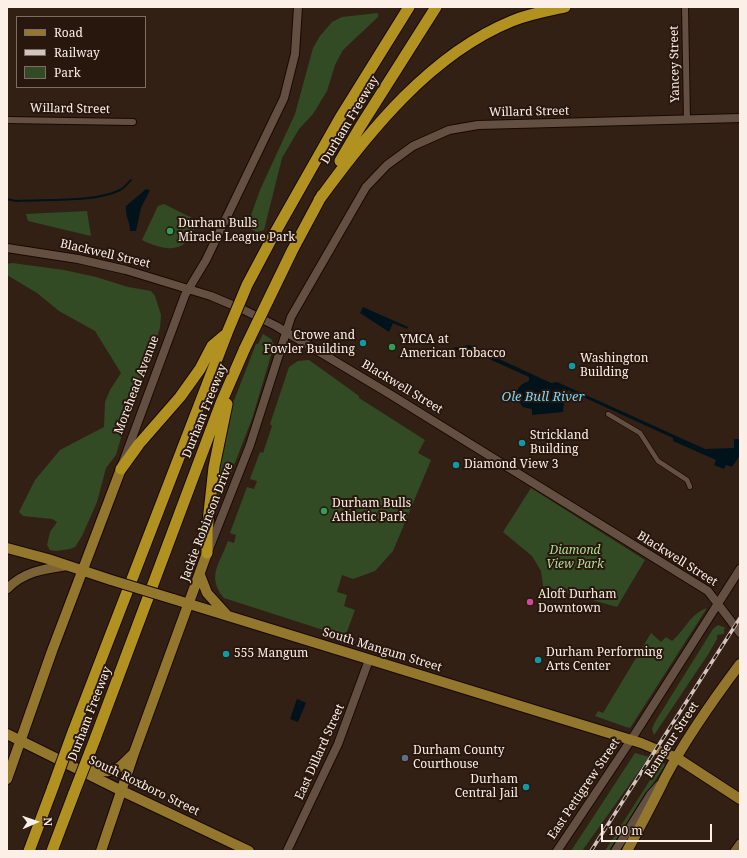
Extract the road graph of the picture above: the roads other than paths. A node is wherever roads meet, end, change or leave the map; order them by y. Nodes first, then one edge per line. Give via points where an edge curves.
1 (298, 7) edge
2 (407, 7) edge
3 (436, 7) edge
4 (565, 7) edge
5 (685, 7) edge
6 (740, 118) edge
7 (7, 120) edge
8 (687, 120) junction
9 (132, 122) dead end
10 (319, 200) junction
11 (351, 210) joint
12 (7, 248) edge
13 (189, 289) junction
14 (286, 332) junction
15 (227, 333) junction
16 (229, 384) junction
17 (608, 414) dead end
18 (122, 469) junction
19 (690, 487) dead end
20 (7, 548) edge
21 (207, 553) junction
22 (65, 566) junction
23 (740, 569) edge
24 (83, 571) junction
25 (200, 575) junction
26 (7, 588) edge
27 (718, 602) junction
28 (190, 604) junction
29 (227, 616) junction
30 (740, 633) edge
31 (369, 660) junction
32 (740, 664) edge
33 (7, 734) edge
34 (19, 740) junction
35 (631, 740) junction
36 (134, 753) junction
37 (677, 758) junction
38 (86, 773) junction
39 (665, 778) junction
40 (7, 779) edge
41 (122, 791) junction
42 (740, 799) edge
43 (740, 844) edge
44 (29, 851) edge
45 (52, 851) edge
46 (101, 851) edge
47 (249, 851) edge
48 (287, 851) edge
49 (557, 851) edge
50 (615, 851) edge
51 (627, 851) edge
52 (735, 851) edge

1 - 13 street, Morehead Avenue via 295,54 284,98 206,260
2 - 15 highway, Durham Freeway, bridge via 272,238
3 - 10 highway, Durham Freeway via 360,127
4 - 10 highway via 512,22 454,54 395,106 350,157
5 - 8 street, Yancey Street
6 - 8 street, Willard Street
7 - 9 street, Willard Street
8 - 11 street, Willard Street via 478,125 449,130 425,139 399,154 366,187
10 - 16 highway, Durham Freeway, bridge
11 - 14 street, Jackie Robinson Drive via 300,300
12 - 13 street, Blackwell Street via 78,259 153,277
13 - 14 street, Blackwell Street via 244,310
13 - 18 street, Morehead Avenue via 128,445
14 - 21 street, Jackie Robinson Drive via 250,445
14 - 27 street, Blackwell Street via 708,591
15 - 18 highway via 212,346 180,398 135,449
15 - 44 highway, Durham Freeway, bridge
16 - 21 highway via 227,407 214,467
16 - 45 highway, Durham Freeway, bridge
17 - 19 street via 640,433 658,461 687,480
18 - 24 main road, Morehead Avenue
20 - 22 main road, South Mangum Street
21 - 25 main road, Jackie Robinson Drive
22 - 24 main road, South Mangum Street
22 - 26 main road via 45,568 27,574
23 - 27 street, East Pettigrew Street
24 - 28 main road, South Mangum Street, bridge
24 - 34 main road, Morehead Avenue
25 - 28 main road, Jackie Robinson Drive
25 - 29 main road via 207,592
27 - 30 street, Blackwell Street
27 - 35 street, East Pettigrew Street
28 - 29 main road, South Mangum Street
28 - 36 main road, Jackie Robinson Drive
29 - 31 main road, South Mangum Street
31 - 35 main road, South Mangum Street
31 - 48 street, East Dillard Street via 333,756
32 - 37 main road, Ramseur Street
33 - 34 main road, South Roxboro Street
34 - 38 main road, South Roxboro Street
34 - 40 main road, Morehead Avenue
35 - 37 main road, South Mangum Street
35 - 49 street, East Pettigrew Street
36 - 38 main road via 117,769 92,769
36 - 41 main road, Jackie Robinson Drive
37 - 39 main road, Ramseur Street
37 - 42 main road, South Mangum Street
38 - 41 main road, South Roxboro Street
39 - 50 street, Ramseur Street via 650,794
39 - 51 main road
41 - 46 main road, Jackie Robinson Drive
41 - 47 main road, South Roxboro Street
43 - 52 main road

